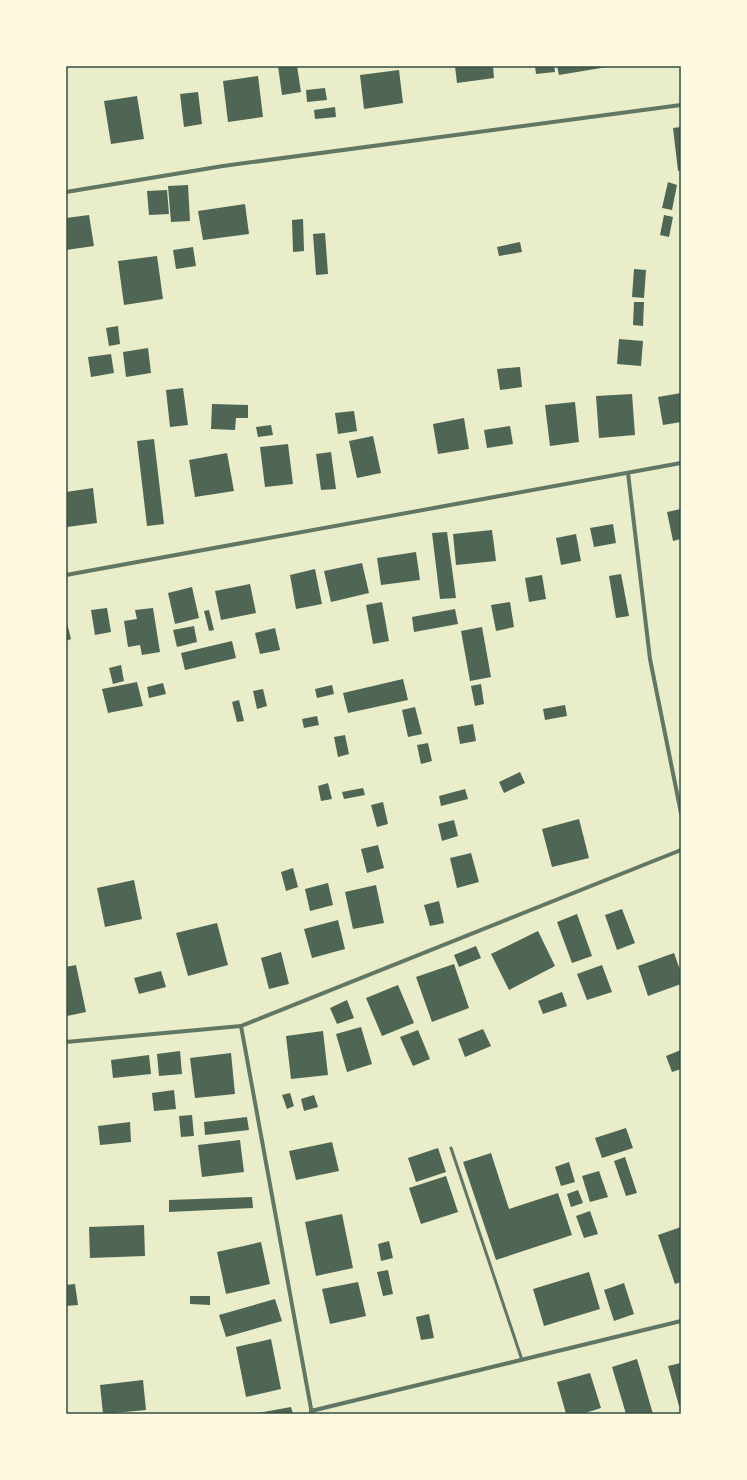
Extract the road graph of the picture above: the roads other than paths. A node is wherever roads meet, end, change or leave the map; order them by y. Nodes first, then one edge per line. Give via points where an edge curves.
1 (681, 105) edge
2 (66, 192) edge
3 (681, 463) edge
4 (628, 473) junction
5 (66, 575) edge
6 (681, 813) edge
7 (681, 850) edge
8 (241, 1026) junction
9 (66, 1042) edge
10 (451, 1148) dead end
11 (681, 1321) edge
12 (522, 1360) junction
13 (312, 1413) edge

1 - 2 street via 223,166
3 - 4 street
4 - 5 street
4 - 6 street via 650,659
7 - 8 street
8 - 9 street
8 - 13 street
10 - 12 lane
11 - 12 street
12 - 13 street

